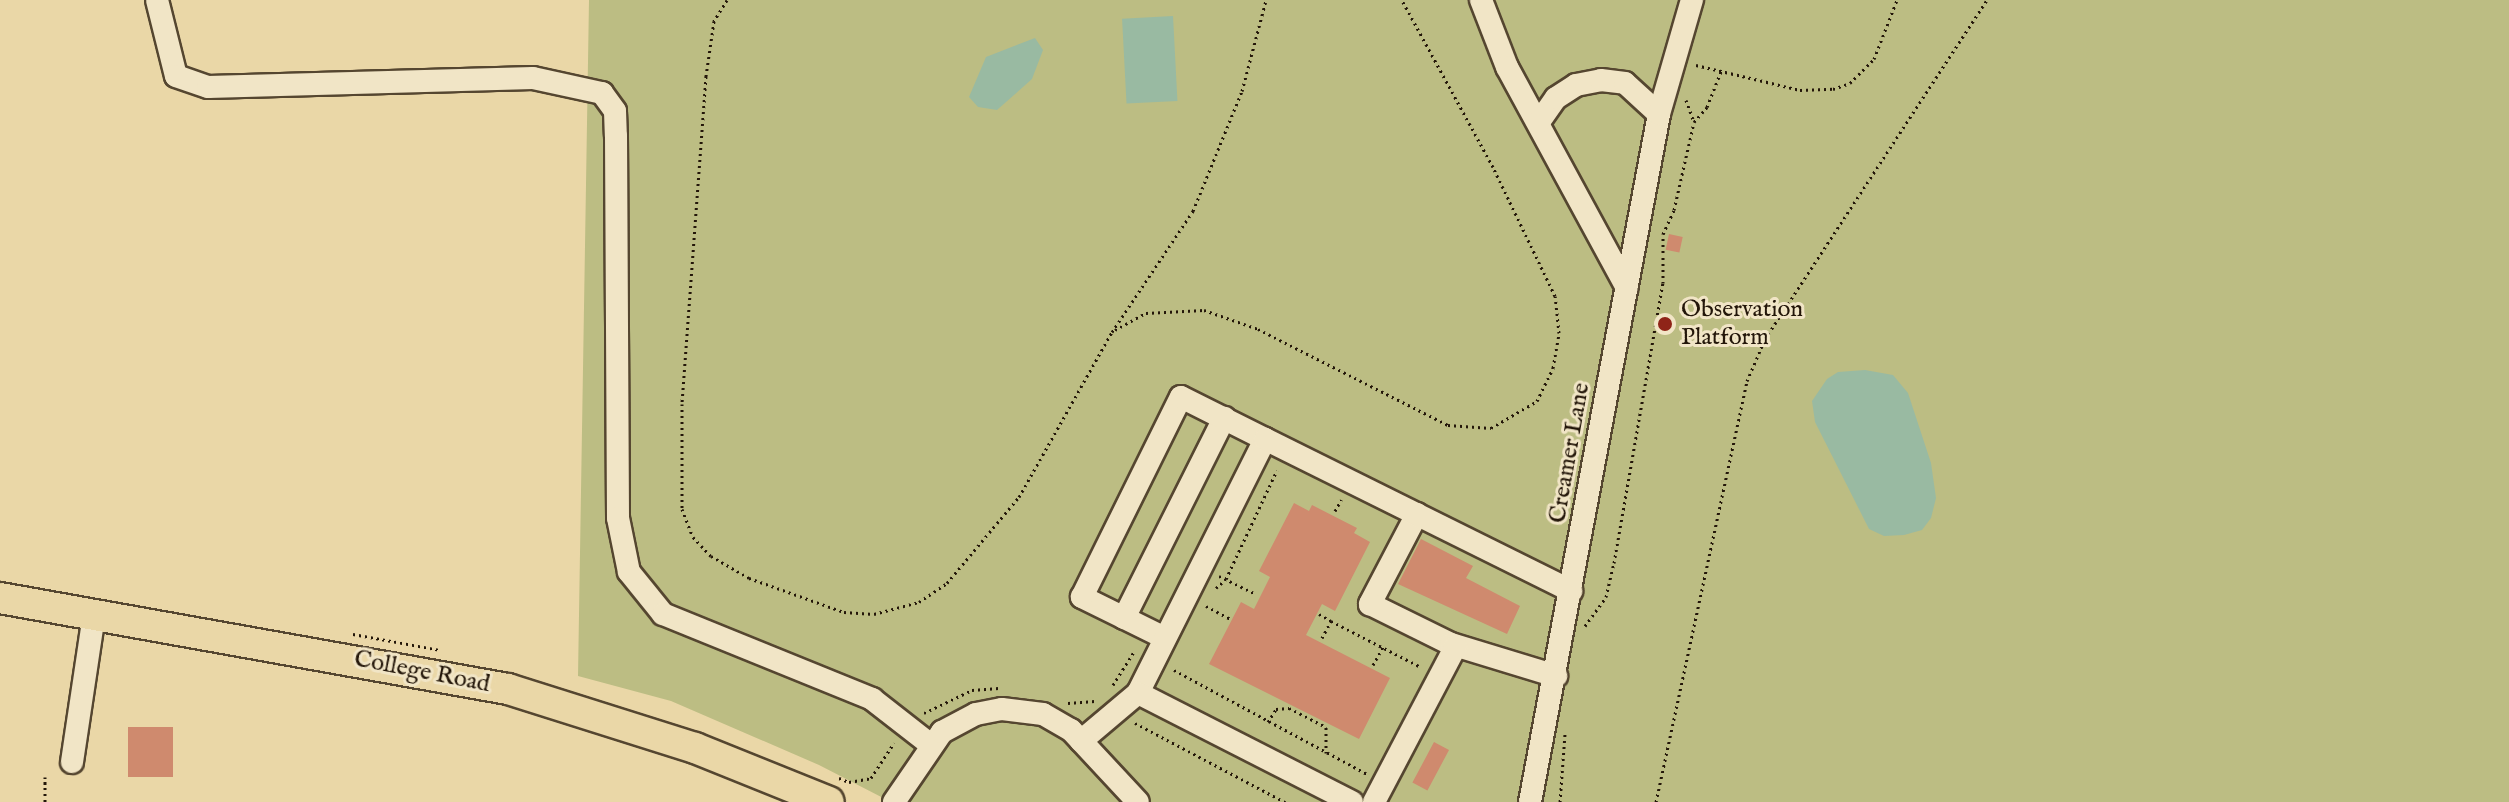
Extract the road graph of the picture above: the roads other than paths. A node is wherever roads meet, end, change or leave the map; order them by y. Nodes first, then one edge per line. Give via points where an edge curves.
1 (1481, 0) edge
2 (1692, 0) edge
3 (161, 5) edge
4 (1659, 114) junction
5 (1539, 122) junction
6 (1627, 288) junction
7 (1224, 418) junction
8 (1265, 439) junction
9 (1417, 514) junction
10 (1571, 591) junction
11 (0, 598) edge
12 (94, 614) junction
13 (1124, 618) junction
14 (1165, 638) junction
15 (1456, 646) junction
16 (1556, 676) junction
17 (1138, 693) junction
18 (1081, 741) junction
19 (931, 745) junction
20 (72, 762) dead end
21 (833, 790) edge
22 (1379, 793) edge
23 (894, 802) edge
24 (1138, 802) edge
25 (1352, 802) edge
26 (1530, 802) edge

1 - 5 street via 1507,67
2 - 4 street, Creamer Lane
3 - 19 street via 176,76 208,87 533,78 602,93 615,111 618,518 629,572 663,614 872,699
4 - 5 street via 1625,83 1601,80 1576,85 1556,98
4 - 6 street, Creamer Lane
5 - 6 street
6 - 10 street, Creamer Lane
7 - 8 street
7 - 13 street
7 - 13 street via 1181,397 1082,597
8 - 9 street
8 - 14 street
9 - 10 street
9 - 15 street via 1370,604
10 - 16 street, Creamer Lane
11 - 12 main road, College Road
12 - 20 street
12 - 21 main road, College Road via 508,689
13 - 14 street
14 - 17 street via 1168,665
15 - 16 street
15 - 22 street
16 - 26 street, Creamer Lane
17 - 18 street
17 - 25 street
18 - 19 street via 1043,714 1002,709 961,720
18 - 24 street
19 - 23 street

